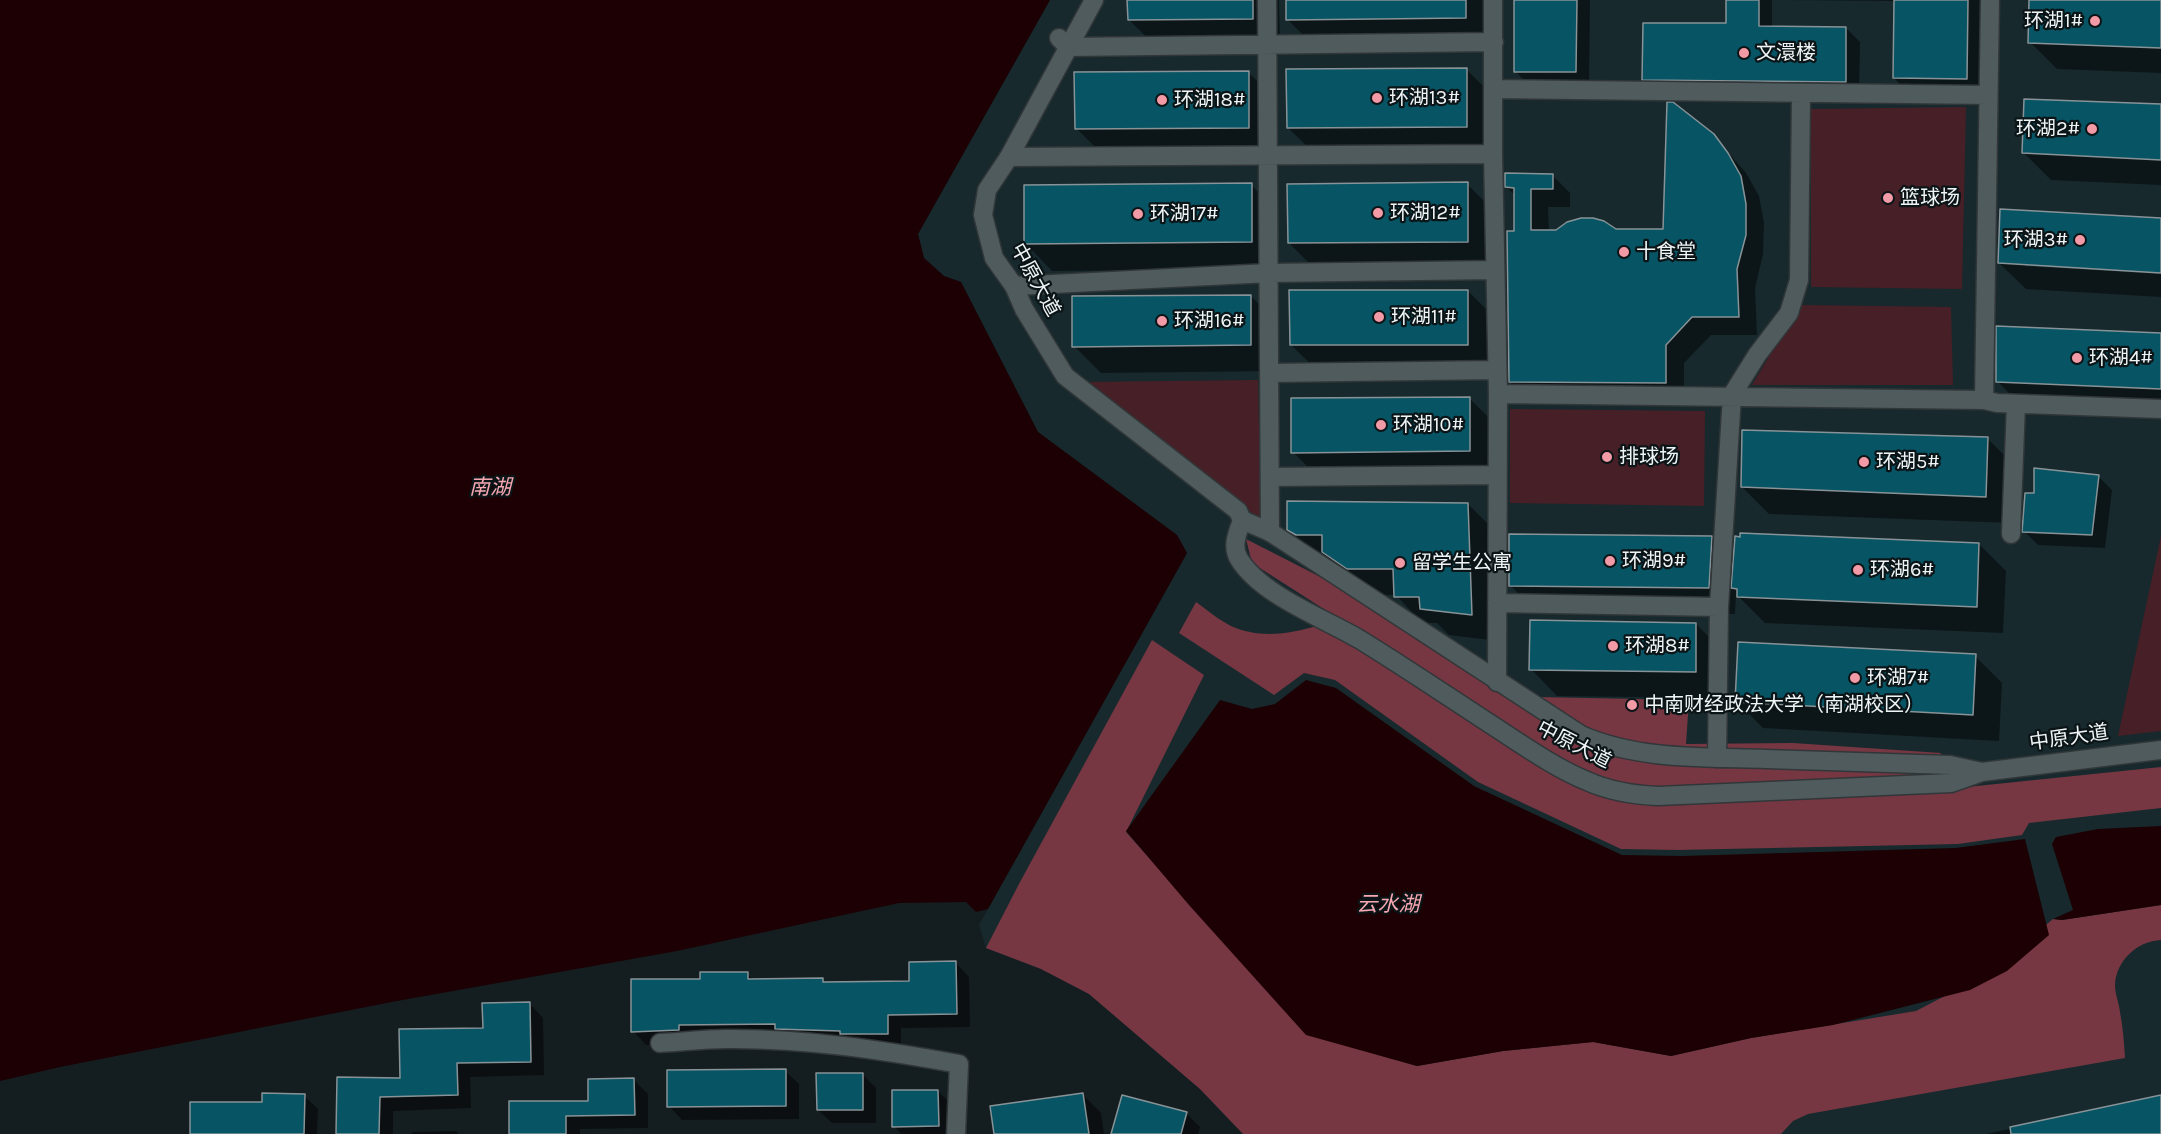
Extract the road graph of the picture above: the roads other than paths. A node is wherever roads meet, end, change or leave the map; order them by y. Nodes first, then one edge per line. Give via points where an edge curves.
1 (1094, 0) edge
2 (1267, 0) edge
3 (1493, 0) edge
4 (1990, 0) edge
5 (1064, 42) junction
6 (1494, 42) junction
7 (1268, 45) junction
8 (1493, 89) junction
9 (1801, 94) junction
10 (1988, 95) junction
11 (1493, 154) junction
12 (1269, 156) junction
13 (1009, 157) junction
14 (1495, 270) junction
15 (1269, 273) junction
16 (1014, 286) junction
17 (1497, 370) junction
18 (1270, 373) junction
19 (1497, 394) junction
20 (1732, 395) junction
21 (1984, 400) junction
22 (2016, 404) junction
23 (2161, 409) edge
24 (1497, 475) junction
25 (1270, 477) junction
26 (1242, 520) junction
27 (1270, 532) junction
28 (2011, 534) dead end
29 (1497, 603) junction
30 (1719, 607) junction
31 (1497, 682) junction
32 (2161, 750) edge
33 (1717, 758) junction
34 (1982, 772) junction
35 (660, 1043) dead end
36 (956, 1134) edge

1 - 5 street, 中原大道
2 - 7 street
3 - 6 street
4 - 10 street
5 - 7 street
5 - 13 street, 中原大道
6 - 7 street
6 - 8 street
7 - 12 street
8 - 9 street
8 - 11 street
9 - 10 street
9 - 20 street via 1797,292 1789,313
10 - 21 street
11 - 12 street
11 - 14 street
12 - 13 street
12 - 15 street
13 - 16 street, 中原大道 via 987,190 983,215 994,258
14 - 15 street
14 - 17 street
15 - 16 street
15 - 18 street
16 - 26 street, 中原大道 via 1065,376 1238,511
17 - 18 street
17 - 19 street
18 - 25 street
19 - 20 street
19 - 24 street
20 - 21 street
20 - 30 street
21 - 22 street
22 - 23 street
22 - 28 street
24 - 25 street
24 - 29 street
25 - 27 street
26 - 27 street, 中原大道
26 - 34 street, 中原大道 via 1235,547 1239,558 1261,583 1358,639 1522,745 1594,784 1658,796 1951,783
27 - 31 street, 中原大道
29 - 30 street
29 - 31 street
30 - 33 street
31 - 33 street, 中原大道 via 1599,743 1632,751
32 - 34 street, 中原大道
33 - 34 street, 中原大道 via 1950,765
35 - 36 street via 724,1039 795,1042 887,1051 959,1064

